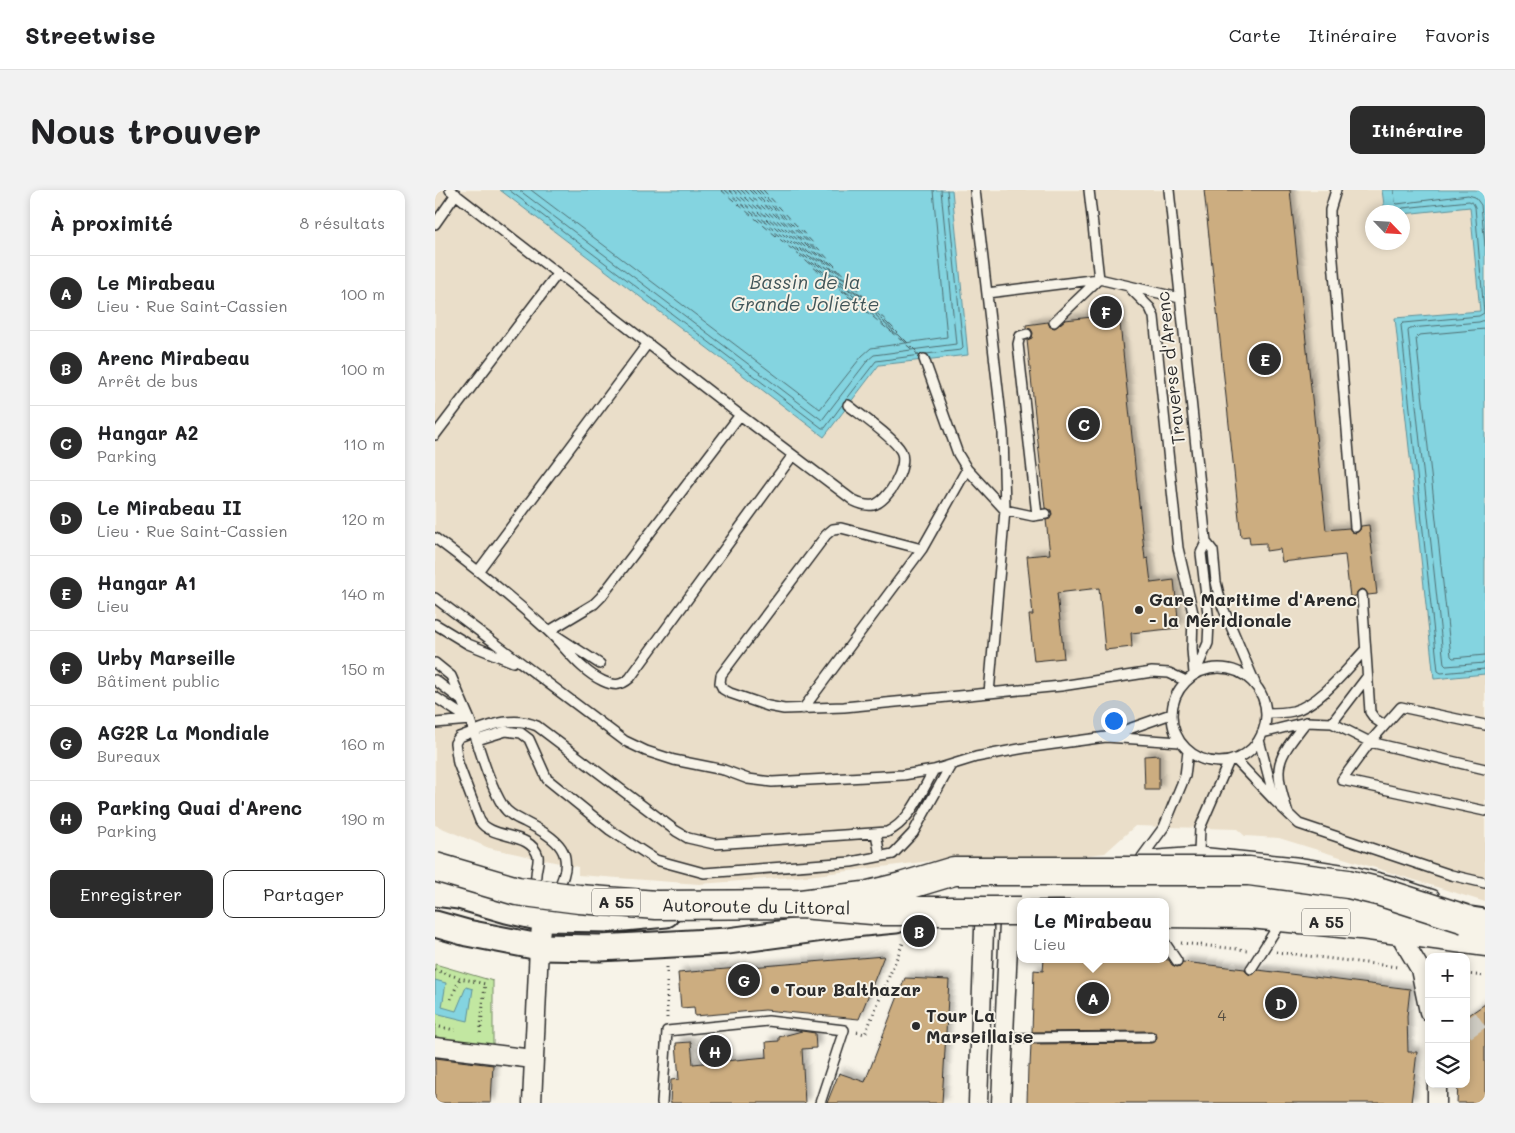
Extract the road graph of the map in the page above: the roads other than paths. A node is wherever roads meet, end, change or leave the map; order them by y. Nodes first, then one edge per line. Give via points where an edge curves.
1 (975, 190) edge
2 (1089, 190) edge
3 (1169, 190) edge
4 (1336, 190) edge
5 (453, 192) edge
6 (435, 224) edge
7 (558, 273) junction
8 (1099, 279) junction
9 (1128, 286) junction
10 (987, 293) junction
11 (1180, 298) junction
12 (1053, 322) dead end
13 (1027, 334) dead end
14 (648, 343) junction
15 (924, 359) dead end
16 (848, 405) dead end
17 (739, 415) junction
18 (435, 435) edge
19 (793, 455) junction
20 (967, 469) junction
21 (1005, 510) junction
22 (1355, 527) dead end
23 (435, 538) edge
24 (1206, 542) junction
25 (922, 549) junction
26 (1204, 569) junction
27 (479, 570) junction
28 (1218, 593) junction
29 (1363, 595) dead end
30 (435, 598) edge
31 (435, 624) edge
32 (549, 631) junction
33 (1365, 650) junction
34 (435, 663) edge
35 (600, 664) dead end
36 (536, 674) junction
37 (1195, 674) junction
38 (1367, 677) junction
39 (435, 680) edge
40 (1186, 681) junction
41 (1257, 688) junction
42 (989, 693) junction
43 (435, 697) edge
44 (462, 700) junction
45 (803, 709) junction
46 (1171, 714) junction
47 (1266, 714) junction
48 (470, 720) junction
49 (1306, 722) junction
50 (435, 723) edge
51 (1332, 723) junction
52 (1384, 725) junction
53 (1485, 725) edge
54 (475, 736) junction
55 (1106, 737) junction
56 (1260, 737) junction
57 (1180, 742) junction
58 (1370, 742) junction
59 (1188, 751) junction
60 (1232, 760) junction
61 (951, 765) junction
62 (1485, 769) edge
63 (934, 770) junction
64 (1275, 801) junction
65 (1485, 811) edge
66 (1288, 814) junction
67 (876, 833) junction
68 (1199, 852) junction
69 (880, 856) junction
70 (1144, 856) junction
71 (435, 867) edge
72 (1485, 883) edge
73 (1010, 886) junction
74 (1105, 887) junction
75 (985, 888) junction
76 (435, 893) edge
77 (1443, 898) dead end
78 (801, 904) junction
79 (544, 908) junction
80 (1169, 913) edge
81 (1017, 915) edge
82 (985, 917) junction
83 (1478, 917) edge
84 (435, 924) edge
85 (1278, 926) junction
86 (1169, 935) edge
87 (1404, 942) junction
88 (1485, 942) edge
89 (539, 947) junction
90 (1485, 953) edge
91 (1177, 961) dead end
92 (1251, 969) dead end
93 (1426, 998) edge
94 (1151, 1037) dead end
95 (1004, 1038) junction
96 (435, 1047) edge
97 (533, 1059) junction
98 (1437, 1088) edge
99 (532, 1103) edge
100 (662, 1103) edge
101 (820, 1103) edge
102 (978, 1103) edge
103 (1001, 1103) edge
104 (1437, 1103) edge

1 - 10 lane
2 - 8 lane
3 - 11 lane, Traverse d'Arenc
4 - 22 lane via 1330,224
5 - 6 lane
5 - 7 lane
7 - 14 lane
7 - 18 lane
8 - 9 lane
8 - 10 lane
8 - 12 lane
9 - 11 lane
9 - 37 lane via 1150,308 1154,317 1178,548 1193,613
10 - 21 lane via 1003,433
11 - 24 lane, Traverse d'Arenc
13 - 21 lane via 1020,336 1018,344 1041,515
14 - 17 lane
14 - 27 lane
15 - 20 lane via 958,454
16 - 19 lane via 894,442 903,457 901,474 878,503 871,505 854,501
17 - 19 lane
17 - 32 lane via 601,597
19 - 32 lane via 624,683 616,685 594,676 576,662
20 - 21 lane
20 - 25 lane
21 - 42 lane
23 - 27 lane
24 - 26 lane, Traverse d'Arenc via 1201,552
24 - 28 lane, Traverse d'Arenc via 1213,551
25 - 45 lane
25 - 45 lane via 841,528 833,529 721,675 723,690 730,693 768,706
26 - 28 lane
26 - 37 lane, Traverse d'Arenc via 1208,643
27 - 32 lane
28 - 41 lane, Traverse d'Arenc
29 - 33 lane
30 - 36 lane
31 - 36 lane via 468,644
32 - 35 lane
33 - 38 lane
33 - 47 lane via 1312,702 1294,710
34 - 44 lane via 451,676
36 - 63 lane via 612,732 645,751 749,779 772,782 903,775
37 - 40 lane
37 - 41 lane via 1207,669 1229,669 1248,678
38 - 51 lane
38 - 52 lane via 1370,712
39 - 44 lane
40 - 42 lane via 1169,673 1152,672
40 - 46 lane via 1176,696
41 - 47 lane
42 - 45 lane
43 - 48 lane
44 - 48 lane
46 - 55 lane
46 - 57 lane via 1173,729
47 - 56 lane
48 - 50 lane
48 - 54 lane
49 - 51 lane
49 - 56 lane
49 - 66 lane via 1283,752 1279,767 1279,785
51 - 58 lane
52 - 53 lane via 1401,707
52 - 58 lane
54 - 67 lane via 503,722 528,722 537,726 676,831 704,842 714,844
54 - 69 lane via 506,731 525,735 543,773 552,783 610,830 647,855 668,864 704,873 851,862
54 - 79 lane via 504,808 551,838 564,852 563,880
54 - 79 lane via 459,737 455,743 467,787 483,826 533,846 539,859 535,876
55 - 57 lane
55 - 61 lane via 1025,748
56 - 60 lane via 1249,752
56 - 64 lane
57 - 59 lane
58 - 62 lane
58 - 65 lane via 1342,780
59 - 60 lane via 1201,759 1215,762
59 - 70 lane via 1185,776 1164,827
60 - 64 lane
60 - 68 lane via 1200,828
61 - 63 lane
61 - 69 lane via 913,833 893,854
63 - 67 lane via 904,821 887,832
64 - 66 lane
66 - 72 lane via 1299,824 1357,845
67 - 69 lane
68 - 70 lane
68 - 77 lane via 1353,870
70 - 74 lane
71 - 78 highway, Autoroute du Littoral / A 55, bridge via 517,890 579,900 656,905
73 - 74 street
73 - 75 street
73 - 81 street
74 - 83 street via 1349,901
75 - 79 street via 613,919
75 - 82 street
76 - 79 street via 459,896 507,910
78 - 81 highway, Autoroute du Littoral / A 55, bridge via 884,911
78 - 83 highway, bridge via 864,896 954,871 1249,871 1364,887
79 - 89 street
80 - 88 highway, A 55 via 1250,914
81 - 82 street
81 - 95 street
82 - 89 street via 918,918 853,924 728,941 600,948
82 - 102 street
84 - 89 street
85 - 86 street
85 - 87 street
85 - 92 lane
86 - 91 lane
87 - 90 street
87 - 93 street via 1420,969
89 - 97 street
94 - 95 lane
95 - 103 street
96 - 97 street
97 - 99 street
98 - 104 street
100 - 101 lane via 667,1031 768,1021 843,1030

